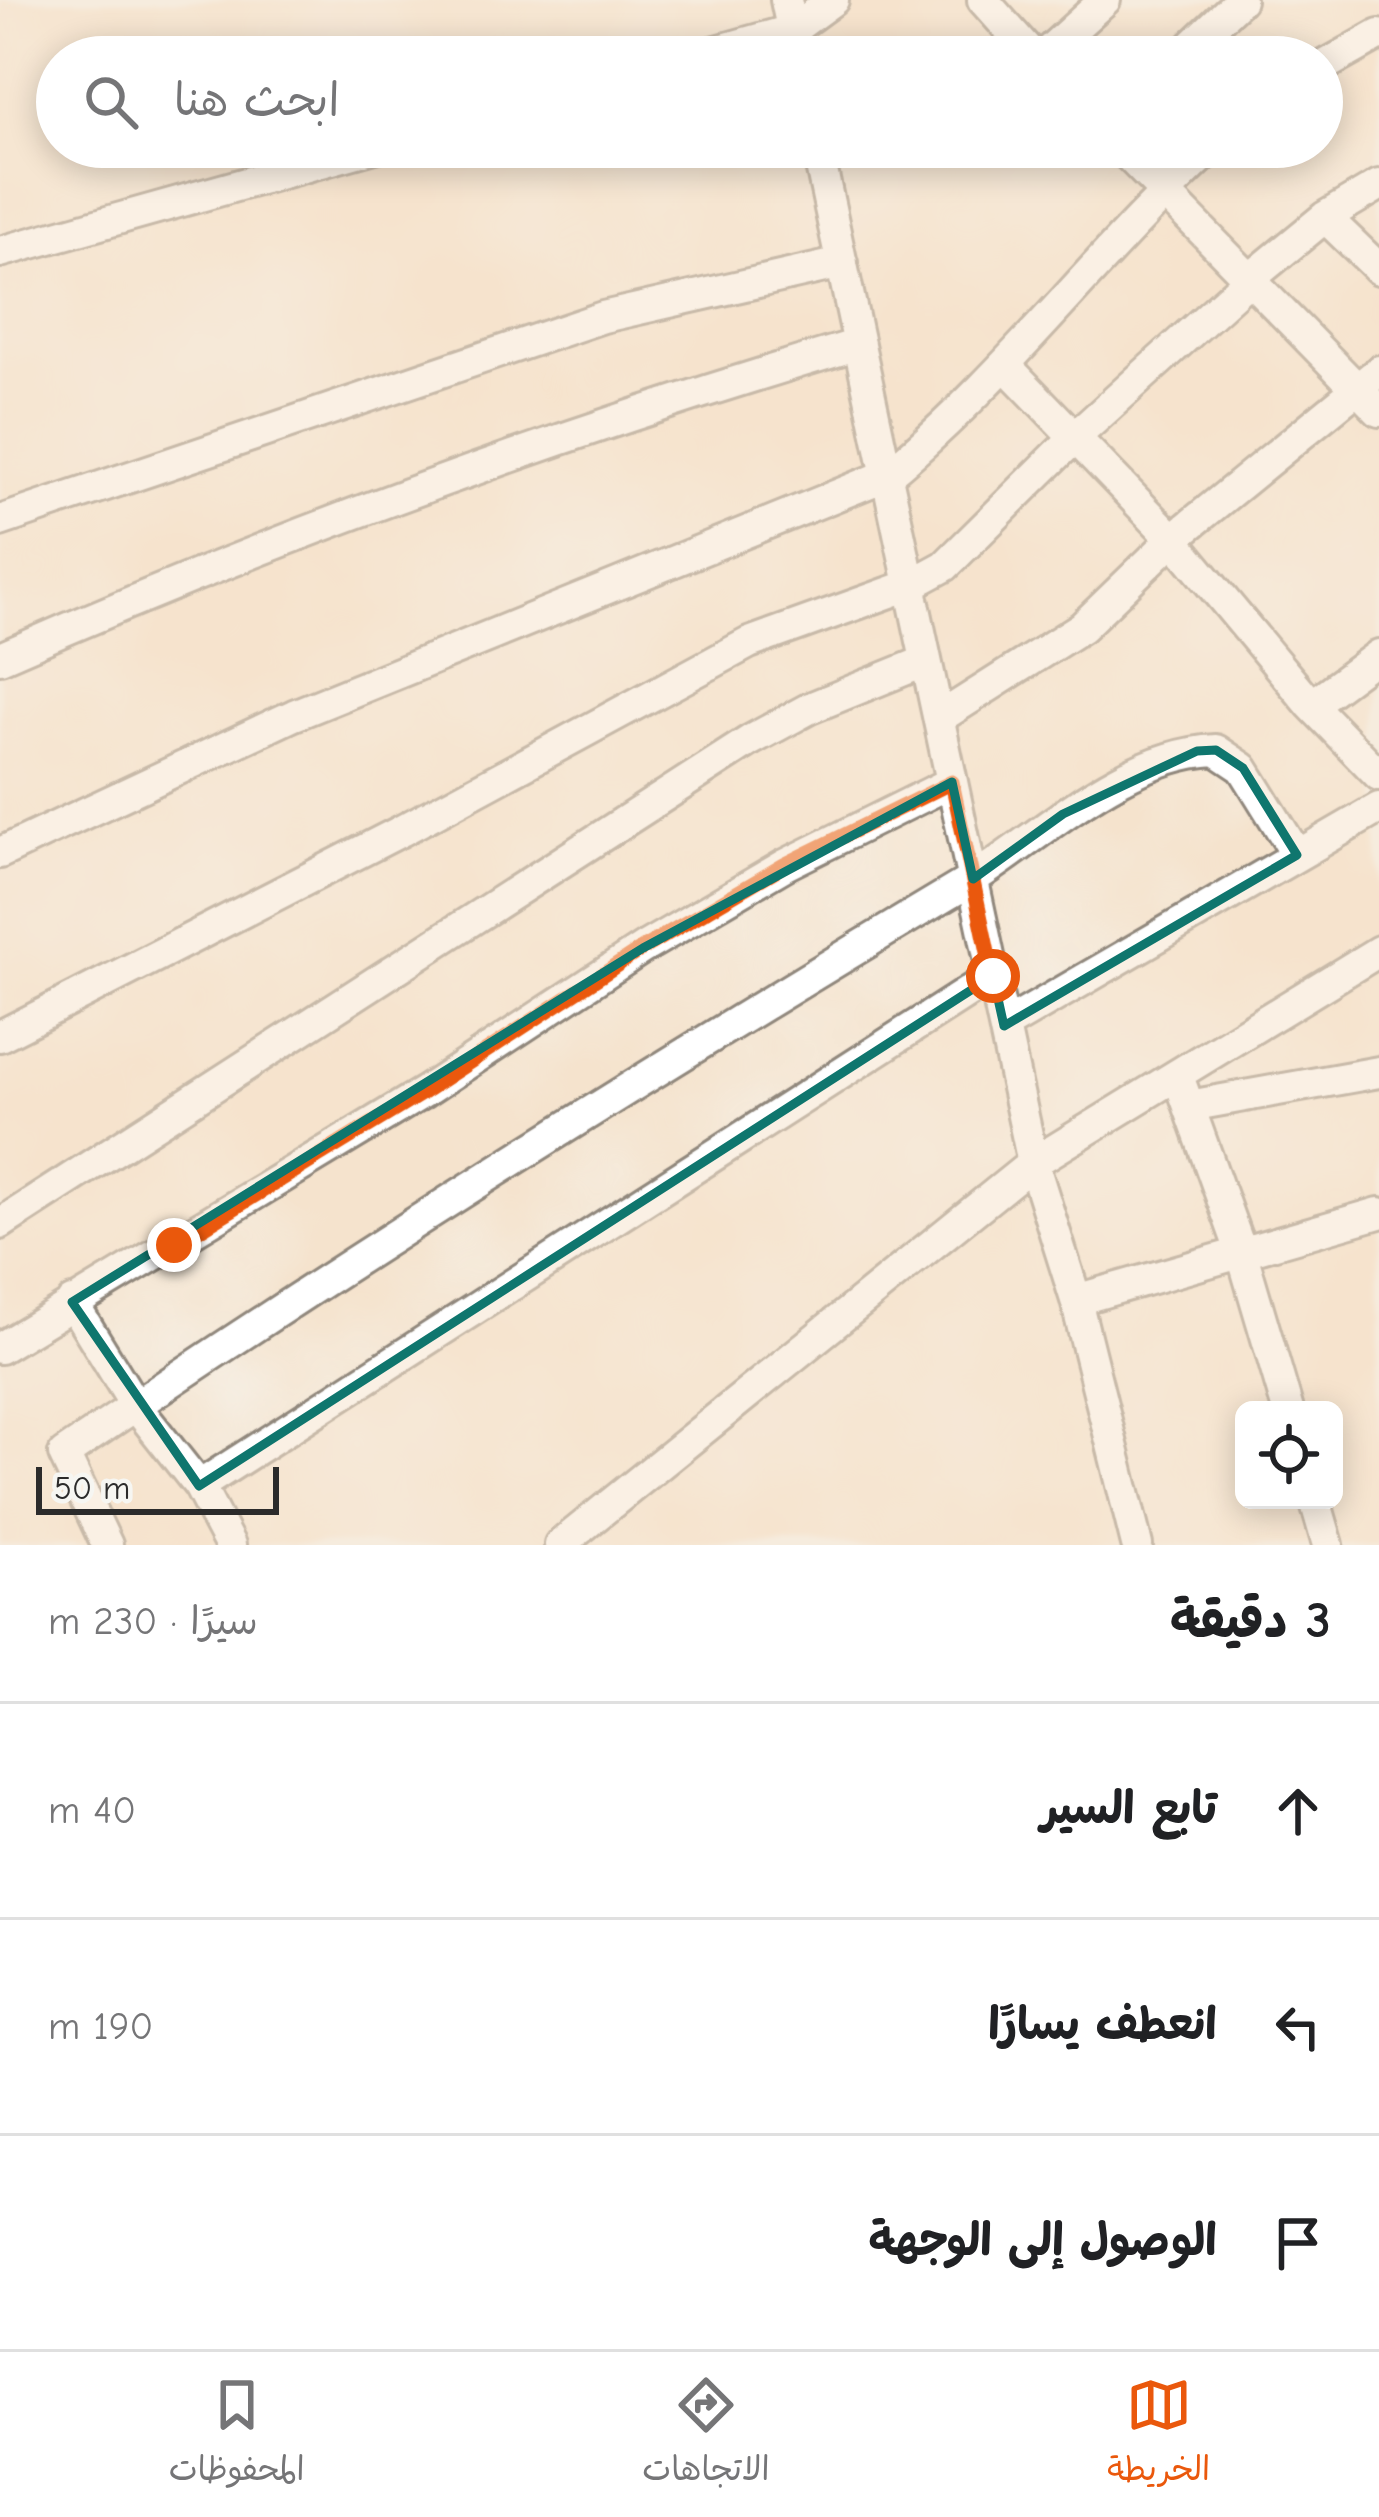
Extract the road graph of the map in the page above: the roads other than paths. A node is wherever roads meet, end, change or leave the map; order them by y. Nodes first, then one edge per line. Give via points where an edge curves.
1 (833, 0) edge
2 (983, 0) edge
3 (1105, 0) edge
4 (1240, 0) edge
5 (792, 29) edge
6 (1379, 35) edge
7 (1018, 36) edge
8 (1063, 36) edge
9 (1202, 36) edge
10 (1343, 55) edge
11 (300, 168) edge
12 (822, 168) edge
13 (1141, 168) edge
14 (1190, 168) edge
15 (1379, 185) edge
16 (1164, 191) junction
17 (1325, 217) junction
18 (0, 252) edge
19 (842, 263) junction
20 (1379, 269) edge
21 (1252, 278) junction
22 (859, 344) junction
23 (1006, 366) junction
24 (1368, 379) edge
25 (1379, 411) edge
26 (1075, 437) junction
27 (887, 475) junction
28 (0, 521) edge
29 (1173, 539) junction
30 (910, 585) junction
31 (1379, 655) edge
32 (0, 658) edge
33 (926, 661) junction
34 (1311, 705) junction
35 (939, 718) junction
36 (1379, 775) edge
37 (952, 782) junction
38 (1379, 808) edge
39 (0, 853) edge
40 (1297, 855) junction
41 (973, 879) junction
42 (1379, 952) edge
43 (993, 976) junction
44 (1004, 1026) junction
45 (0, 1036) edge
46 (1379, 1072) edge
47 (1178, 1076) junction
48 (1189, 1106) junction
49 (1033, 1163) junction
50 (1379, 1213) edge
51 (0, 1224) edge
52 (1242, 1254) junction
53 (1076, 1300) junction
54 (72, 1302) junction
55 (0, 1348) edge
56 (1285, 1401) edge
57 (135, 1405) junction
58 (199, 1486) junction
59 (1318, 1509) edge
60 (107, 1545) edge
61 (230, 1545) edge
62 (560, 1545) edge
63 (1137, 1545) edge
64 (1328, 1545) edge

1 - 5 street
2 - 7 street
3 - 8 street
4 - 9 street
6 - 10 street
11 - 18 street
12 - 19 street
13 - 16 street
14 - 16 street
15 - 17 street
16 - 21 street
16 - 23 street
17 - 20 street
17 - 21 street
19 - 22 street
19 - 28 street via 603,317
21 - 24 street
21 - 26 street
22 - 27 street
22 - 32 street via 490,462
23 - 26 street
23 - 27 street
24 - 25 street
24 - 29 street
26 - 29 street
26 - 30 street via 956,558
27 - 30 street
27 - 39 street via 294,715
29 - 34 street
29 - 35 street via 1050,652
30 - 33 street
30 - 45 street via 749,643
31 - 34 street
33 - 35 street
33 - 51 street via 751,740
34 - 36 street
35 - 37 street
37 - 41 street
37 - 54 street via 683,924 405,1104
38 - 40 street
40 - 41 street via 1243,768 1216,750 1197,751 1063,814
40 - 44 street
41 - 43 street
41 - 57 street via 663,1064
42 - 47 street
43 - 44 street
43 - 58 street
44 - 49 street
46 - 48 street
47 - 48 street
47 - 49 street
48 - 52 street
49 - 53 street
49 - 62 street
50 - 52 street
52 - 53 street
52 - 56 street
53 - 63 street
54 - 55 street
54 - 57 street
57 - 58 street
57 - 60 street via 64,1454
58 - 61 street
59 - 64 street

